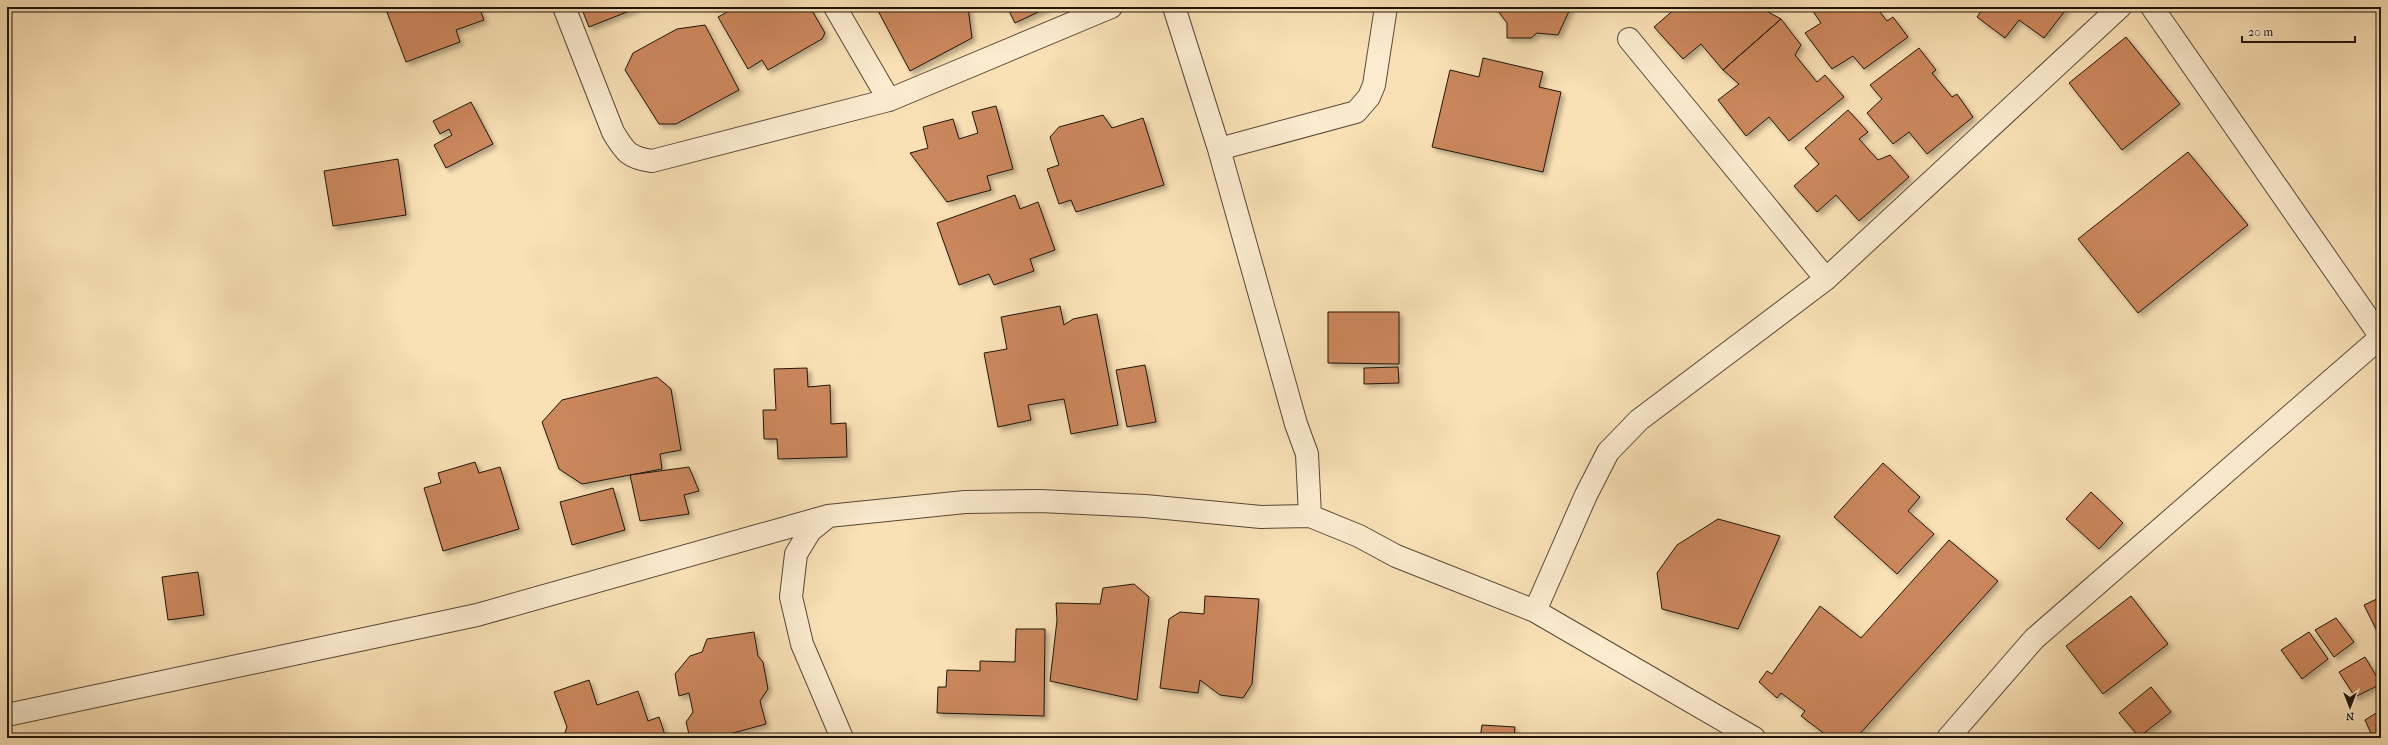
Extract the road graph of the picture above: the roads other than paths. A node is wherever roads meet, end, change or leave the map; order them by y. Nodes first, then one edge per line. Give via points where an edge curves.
1 (564, 7) edge
2 (835, 7) edge
3 (1111, 7) edge
4 (1174, 7) edge
5 (1386, 7) edge
6 (2120, 7) edge
7 (2152, 7) edge
8 (1629, 39) dead end
9 (889, 100) junction
10 (1219, 148) junction
11 (1826, 279) junction
12 (2381, 337) edge
13 (828, 516) junction
14 (1310, 516) junction
15 (1535, 610) junction
16 (7, 715) edge
17 (842, 738) edge
18 (1754, 738) edge
19 (1948, 738) edge

1 - 9 street via 613,132 623,149 635,158 652,161
2 - 9 street
3 - 9 street
4 - 10 street
5 - 10 street via 1374,85 1369,97 1356,112
6 - 11 street
7 - 12 street
8 - 11 street
10 - 14 street via 1296,424 1307,454
11 - 15 street via 1639,420 1608,452
12 - 19 street via 2034,639
13 - 14 street via 965,502 1040,500 1146,506 1261,517
13 - 16 street via 477,615
13 - 17 street via 810,531 796,554 791,597 802,644
14 - 15 street via 1359,536 1396,556
15 - 18 street

